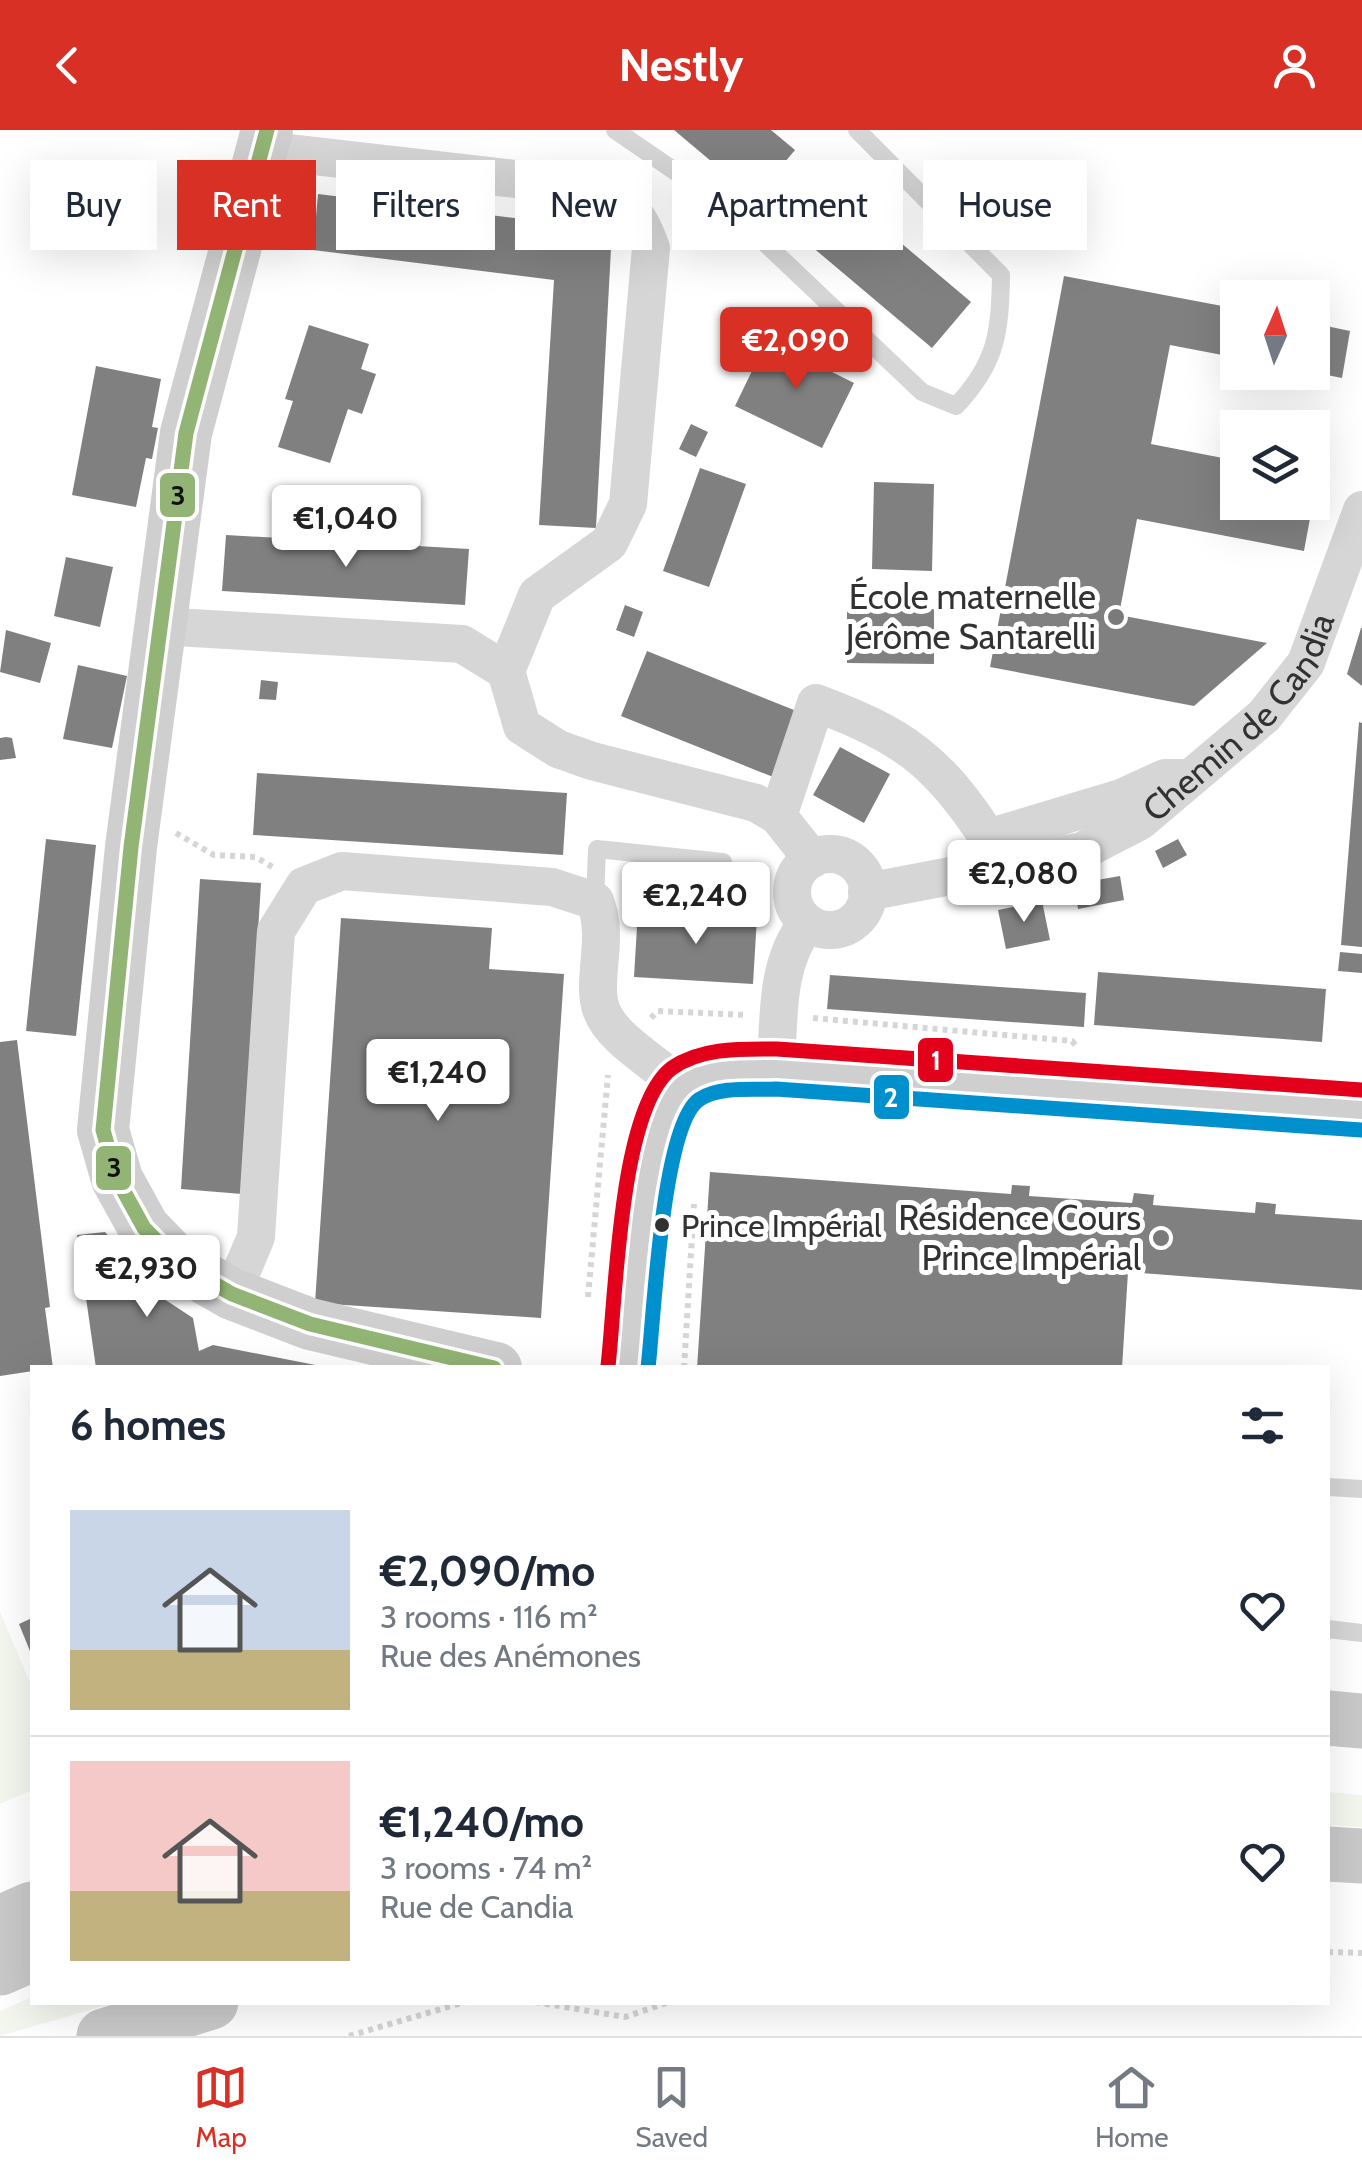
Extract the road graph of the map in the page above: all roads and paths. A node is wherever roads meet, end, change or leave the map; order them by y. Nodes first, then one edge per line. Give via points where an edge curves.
1 (616, 130) edge
2 (857, 130) edge
3 (264, 140) edge
4 (1362, 510) edge
5 (159, 626) junction
6 (506, 672) junction
7 (778, 816) junction
8 (170, 830) dead end
9 (987, 854) junction
10 (256, 857) dead end
11 (812, 858) junction
12 (723, 862) dead end
13 (868, 892) junction
14 (595, 901) junction
15 (807, 923) junction
16 (628, 1041) junction
17 (777, 1041) junction
18 (679, 1085) junction
19 (1362, 1110) edge
20 (695, 1193) dead end
21 (232, 1294) junction
22 (588, 1310) dead end
23 (483, 1365) edge
24 (628, 1365) edge
25 (684, 1365) edge
26 (1330, 1487) edge
27 (1362, 1489) edge
28 (1330, 1628) edge
29 (1362, 1633) edge
30 (1330, 1718) edge
31 (1362, 1721) edge
32 (1330, 1854) edge
33 (1362, 1856) edge
34 (30, 1910) edge
35 (0, 1923) edge
36 (1330, 1952) edge
37 (1362, 1952) edge
38 (30, 1955) edge
39 (0, 1968) edge
40 (201, 2005) edge
41 (456, 2005) edge
42 (554, 2005) edge
43 (660, 2005) edge
44 (104, 2036) edge
45 (349, 2036) edge

1 - 2 lane via 726,207 922,392 956,406 976,384 1000,330 1000,275
3 - 5 street via 186,434
3 - 6 street via 586,187 618,194 641,218 651,248 628,504 609,543 538,595
4 - 9 street, Chemin de Candia via 1306,663 1264,716 1140,821 1082,851
5 - 6 street via 462,644
5 - 21 street via 103,1130 117,1179 144,1228 178,1264
6 - 7 street via 522,726 558,749 756,802
7 - 9 street via 816,703 916,750 958,792
7 - 11 street
8 - 10 path via 214,856
9 - 13 street, Chemin de Candia
11 - 13 street via 849,859
11 - 15 street via 794,877 792,890
12 - 14 lane via 598,849
13 - 15 street via 852,922 830,930
14 - 16 street via 603,921 600,1008
14 - 21 street via 552,887 342,871 304,886 276,931 256,1237
15 - 17 street via 790,944
16 - 17 path via 658,1011
16 - 18 street
16 - 22 path via 608,1076
17 - 18 street via 723,1071
17 - 19 street
18 - 24 street via 653,1142
20 - 25 path
21 - 23 street via 310,1324
26 - 27 lane
28 - 29 lane
30 - 31 main road
32 - 33 main road
34 - 35 main road
36 - 37 path
38 - 39 main road
40 - 44 main road
41 - 45 path
42 - 43 path via 625,2016

